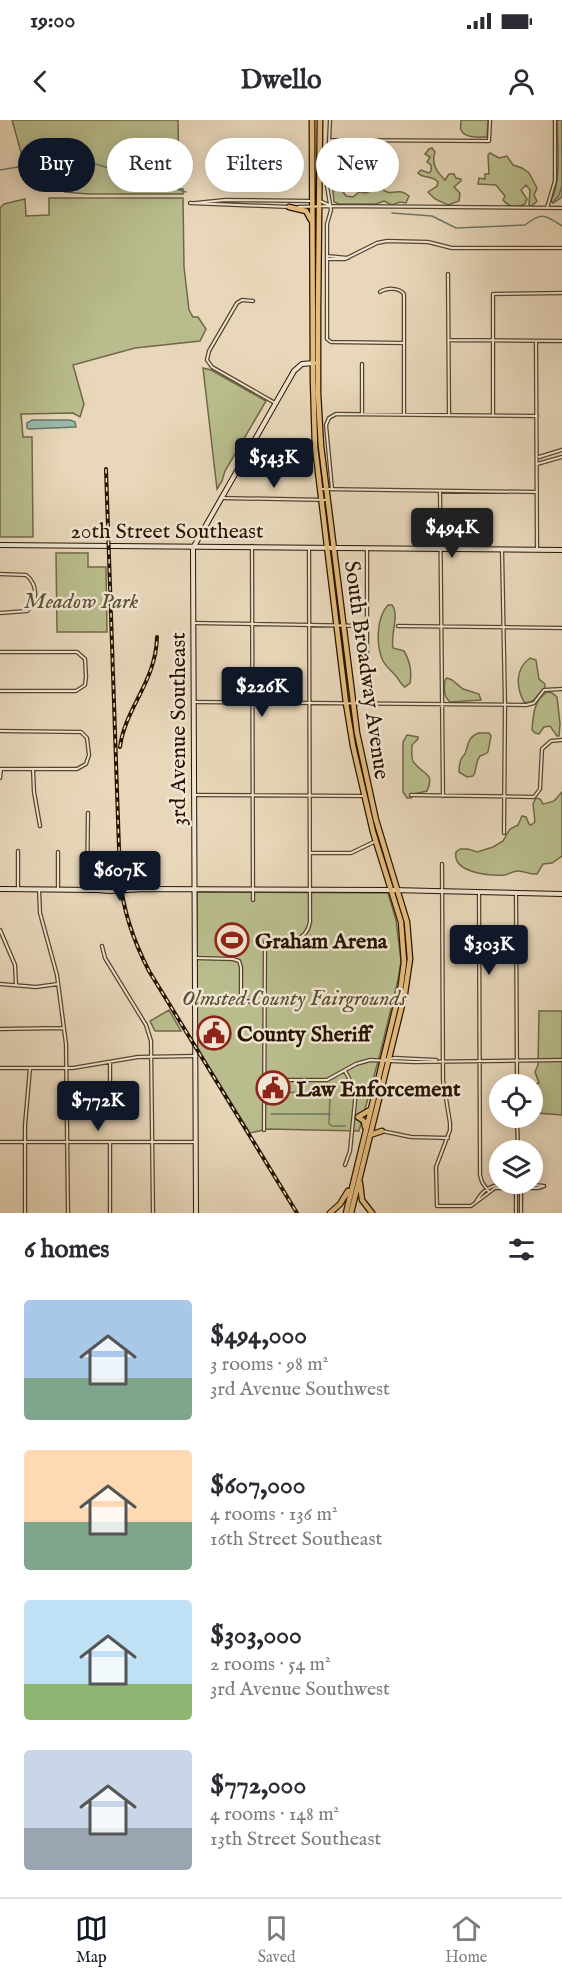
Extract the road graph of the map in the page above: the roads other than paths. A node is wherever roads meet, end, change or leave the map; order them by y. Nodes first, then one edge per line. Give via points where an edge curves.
1 (312, 120) edge
2 (320, 120) edge
3 (330, 120) edge
4 (490, 120) edge
5 (555, 120) edge
6 (330, 138) edge
7 (399, 140) edge
8 (328, 192) edge
9 (315, 201) junction
10 (190, 203) dead end
11 (196, 203) junction
12 (332, 206) junction
13 (289, 207) junction
14 (315, 207) junction
15 (547, 208) junction
16 (562, 208) edge
17 (312, 222) junction
18 (562, 248) edge
19 (327, 258) junction
20 (448, 274) dead end
21 (380, 292) dead end
22 (562, 293) edge
23 (253, 301) dead end
24 (449, 340) junction
25 (494, 341) junction
26 (536, 341) junction
27 (562, 341) edge
28 (404, 343) junction
29 (315, 363) junction
30 (362, 364) dead end
31 (275, 403) junction
32 (362, 413) junction
33 (404, 414) junction
34 (449, 414) junction
35 (493, 415) junction
36 (537, 416) junction
37 (562, 450) edge
38 (537, 457) junction
39 (562, 457) edge
40 (537, 464) junction
41 (323, 489) junction
42 (332, 489) junction
43 (440, 490) junction
44 (537, 492) junction
45 (220, 497) junction
46 (324, 500) junction
47 (0, 545) edge
48 (193, 546) junction
49 (252, 546) junction
50 (309, 547) junction
51 (330, 547) junction
52 (367, 548) junction
53 (442, 548) junction
54 (502, 549) junction
55 (537, 549) junction
56 (562, 550) edge
57 (0, 574) edge
58 (0, 613) edge
59 (193, 623) junction
60 (252, 624) junction
61 (310, 624) junction
62 (340, 625) junction
63 (368, 626) junction
64 (398, 626) dead end
65 (442, 626) junction
66 (503, 627) junction
67 (562, 628) edge
68 (0, 652) edge
69 (562, 689) edge
70 (0, 691) edge
71 (194, 702) junction
72 (252, 702) junction
73 (310, 703) junction
74 (349, 703) junction
75 (367, 703) junction
76 (442, 705) junction
77 (505, 705) junction
78 (0, 731) edge
79 (562, 740) edge
80 (1, 769) edge
81 (33, 769) junction
82 (0, 778) edge
83 (194, 795) junction
84 (252, 795) junction
85 (310, 795) junction
86 (411, 795) dead end
87 (367, 796) junction
88 (443, 796) junction
89 (504, 796) junction
90 (88, 813) dead end
91 (40, 826) dead end
92 (503, 832) dead end
93 (376, 841) junction
94 (18, 851) dead end
95 (58, 852) dead end
96 (310, 853) junction
97 (442, 864) dead end
98 (0, 889) edge
99 (18, 889) junction
100 (194, 889) junction
101 (39, 890) junction
102 (58, 890) junction
103 (87, 890) junction
104 (253, 890) junction
105 (311, 890) junction
106 (392, 890) junction
107 (399, 891) junction
108 (442, 891) junction
109 (478, 892) junction
110 (516, 894) junction
111 (562, 894) edge
112 (253, 900) dead end
113 (0, 930) edge
114 (102, 946) dead end
115 (195, 958) junction
116 (0, 984) edge
117 (58, 984) junction
118 (16, 986) junction
119 (241, 1001) junction
120 (265, 1001) junction
121 (195, 1002) junction
122 (64, 1028) junction
123 (0, 1029) edge
124 (152, 1056) junction
125 (195, 1056) junction
126 (386, 1060) junction
127 (441, 1060) junction
128 (480, 1060) junction
129 (517, 1060) junction
130 (562, 1060) edge
131 (110, 1062) junction
132 (0, 1068) edge
133 (30, 1068) junction
134 (67, 1068) junction
135 (345, 1071) junction
136 (517, 1074) edge
137 (264, 1080) junction
138 (110, 1085) dead end
139 (370, 1110) junction
140 (356, 1116) junction
141 (374, 1119) junction
142 (366, 1128) junction
143 (264, 1130) dead end
144 (382, 1131) junction
145 (369, 1137) junction
146 (448, 1138) junction
147 (0, 1142) edge
148 (25, 1142) junction
149 (67, 1142) junction
150 (110, 1142) junction
151 (152, 1142) junction
152 (195, 1142) junction
153 (345, 1165) dead end
154 (360, 1174) junction
155 (354, 1175) junction
156 (487, 1190) joint
157 (516, 1194) edge
158 (521, 1194) edge
159 (25, 1213) edge
160 (68, 1213) edge
161 (110, 1213) edge
162 (153, 1213) edge
163 (196, 1213) edge
164 (330, 1213) edge
165 (346, 1213) edge
166 (351, 1213) edge
167 (372, 1213) edge
168 (516, 1213) edge
169 (521, 1213) edge

1 - 9 main road, South Broadway Avenue
2 - 9 main road, South Broadway Avenue
3 - 6 street
4 - 7 street via 489,141
5 - 15 street via 555,181
8 - 12 street
9 - 11 street
9 - 12 street
9 - 14 main road, South Broadway Avenue
10 - 11 street
11 - 13 street
12 - 14 street
12 - 15 street
12 - 19 street via 327,224
13 - 14 street
13 - 17 main road via 306,211
14 - 17 main road, South Broadway Avenue
14 - 29 main road, South Broadway Avenue
15 - 16 street
17 - 29 main road, South Broadway Avenue
18 - 19 street via 452,248 428,242 387,241 349,258
19 - 28 street via 329,342
20 - 24 street
21 - 28 street via 404,292
22 - 25 street via 493,294
23 - 31 street via 237,303 207,360 212,367
24 - 25 street
24 - 34 street
25 - 26 street
25 - 35 street
26 - 27 street
26 - 36 street
28 - 33 street
29 - 31 main road, 3rd Avenue Southeast via 304,363 296,369
29 - 41 main road, South Broadway Avenue
30 - 32 street
31 - 45 main road, 3rd Avenue Southeast
32 - 33 street
32 - 42 street via 330,416 326,425
33 - 34 street
34 - 35 street
35 - 36 street
36 - 38 street
37 - 38 street
38 - 40 street
39 - 40 street
40 - 44 street
41 - 42 street
41 - 46 main road, South Broadway Avenue
42 - 43 street
43 - 44 street
43 - 53 street
44 - 55 street
45 - 46 street
45 - 48 main road, 3rd Avenue Southeast
46 - 51 main road, South Broadway Avenue
47 - 48 main road, 20th Street Southeast
48 - 49 main road, 20th Street Southeast
48 - 59 main road, 3rd Avenue Southeast
49 - 50 main road, 20th Street Southeast
49 - 60 street
50 - 51 main road, 20th Street Southeast
50 - 61 street
51 - 52 main road, 20th Street Southeast
51 - 62 main road, South Broadway Avenue
52 - 53 main road, 20th Street Southeast
52 - 63 street
53 - 54 main road, 20th Street Southeast
53 - 65 street
54 - 55 main road, 20th Street Southeast
54 - 66 street
55 - 56 main road, 20th Street Southeast
57 - 58 street via 26,575 33,583 34,594 34,604 27,611
59 - 60 street
59 - 71 main road, 3rd Avenue Southeast
60 - 61 street
60 - 72 street
61 - 62 street
61 - 73 street
62 - 63 street
62 - 74 main road, South Broadway Avenue
63 - 75 street
64 - 65 street
65 - 66 street
65 - 76 street
66 - 67 street
66 - 77 street
68 - 70 street via 77,652 85,659 86,671 85,685 76,691
69 - 77 street via 544,690 530,705
71 - 72 street
71 - 83 main road, 3rd Avenue Southeast
72 - 73 street
72 - 84 street
73 - 74 street
73 - 85 street
74 - 75 street
74 - 87 main road, South Broadway Avenue
75 - 76 street
76 - 77 street
76 - 88 street
77 - 89 street
78 - 81 street via 78,732 86,736 88,760 81,768
79 - 89 street via 551,741 542,749 537,796
80 - 81 street
80 - 82 street
81 - 91 street
83 - 84 street
83 - 100 main road, 3rd Avenue Southeast
84 - 85 street
84 - 104 street
85 - 87 street
85 - 96 street
86 - 88 street
87 - 93 main road, South Broadway Avenue
87 - 107 main road, South Broadway Avenue
88 - 89 street
89 - 92 street
90 - 103 street
93 - 96 street via 351,853
93 - 106 main road, South Broadway Avenue
94 - 99 street
95 - 102 street
96 - 105 street
97 - 108 street
98 - 99 main road
99 - 101 main road
100 - 103 main road
100 - 104 main road
100 - 115 main road, 3rd Avenue Southeast
101 - 102 main road
101 - 117 street via 40,913
102 - 103 main road
104 - 105 main road
104 - 112 street
105 - 106 main road
105 - 120 street via 307,933 294,941 265,942
106 - 107 main road
106 - 126 main road, South Broadway Avenue via 401,922 404,962
107 - 108 main road
107 - 126 main road, South Broadway Avenue via 410,959
108 - 109 main road
108 - 127 street
109 - 110 main road
109 - 128 street
110 - 111 main road
110 - 129 street
113 - 118 street via 15,963
114 - 124 street via 105,958 147,1026
115 - 119 street via 239,961
115 - 121 main road, 3rd Avenue Southeast
116 - 118 street
117 - 118 street
117 - 122 street
119 - 120 street
119 - 121 street
120 - 137 street
121 - 125 main road, 3rd Avenue Southeast
122 - 123 street
122 - 134 street
124 - 125 street
124 - 131 street
124 - 151 street
125 - 152 main road, 3rd Avenue Southeast
126 - 127 street
126 - 135 street via 362,1062
126 - 139 main road, South Broadway Avenue
126 - 141 main road, South Broadway Avenue
127 - 128 street
127 - 146 street via 450,1116
128 - 129 street
128 - 156 street via 480,1177
129 - 130 street
129 - 136 street
131 - 134 street
131 - 138 street
132 - 133 street
133 - 134 street
133 - 148 street
134 - 149 street
135 - 137 street via 321,1081
135 - 140 street via 356,1089
137 - 143 street
139 - 140 main road
139 - 142 main road, South Broadway Avenue
140 - 142 main road
140 - 153 street
141 - 144 main road
141 - 145 main road, South Broadway Avenue
142 - 155 main road, South Broadway Avenue
144 - 145 main road
144 - 146 street
145 - 154 main road, South Broadway Avenue
146 - 156 street via 436,1167 436,1206 467,1206
147 - 148 street
148 - 149 street
148 - 159 street
149 - 150 street
149 - 160 street
150 - 151 street
150 - 161 street
151 - 152 street
151 - 162 street
152 - 163 main road, 3rd Avenue Southeast
154 - 166 main road, South Broadway Avenue
154 - 167 main road via 361,1198
155 - 164 main road via 344,1200
155 - 165 main road, South Broadway Avenue
157 - 168 street
158 - 169 street

